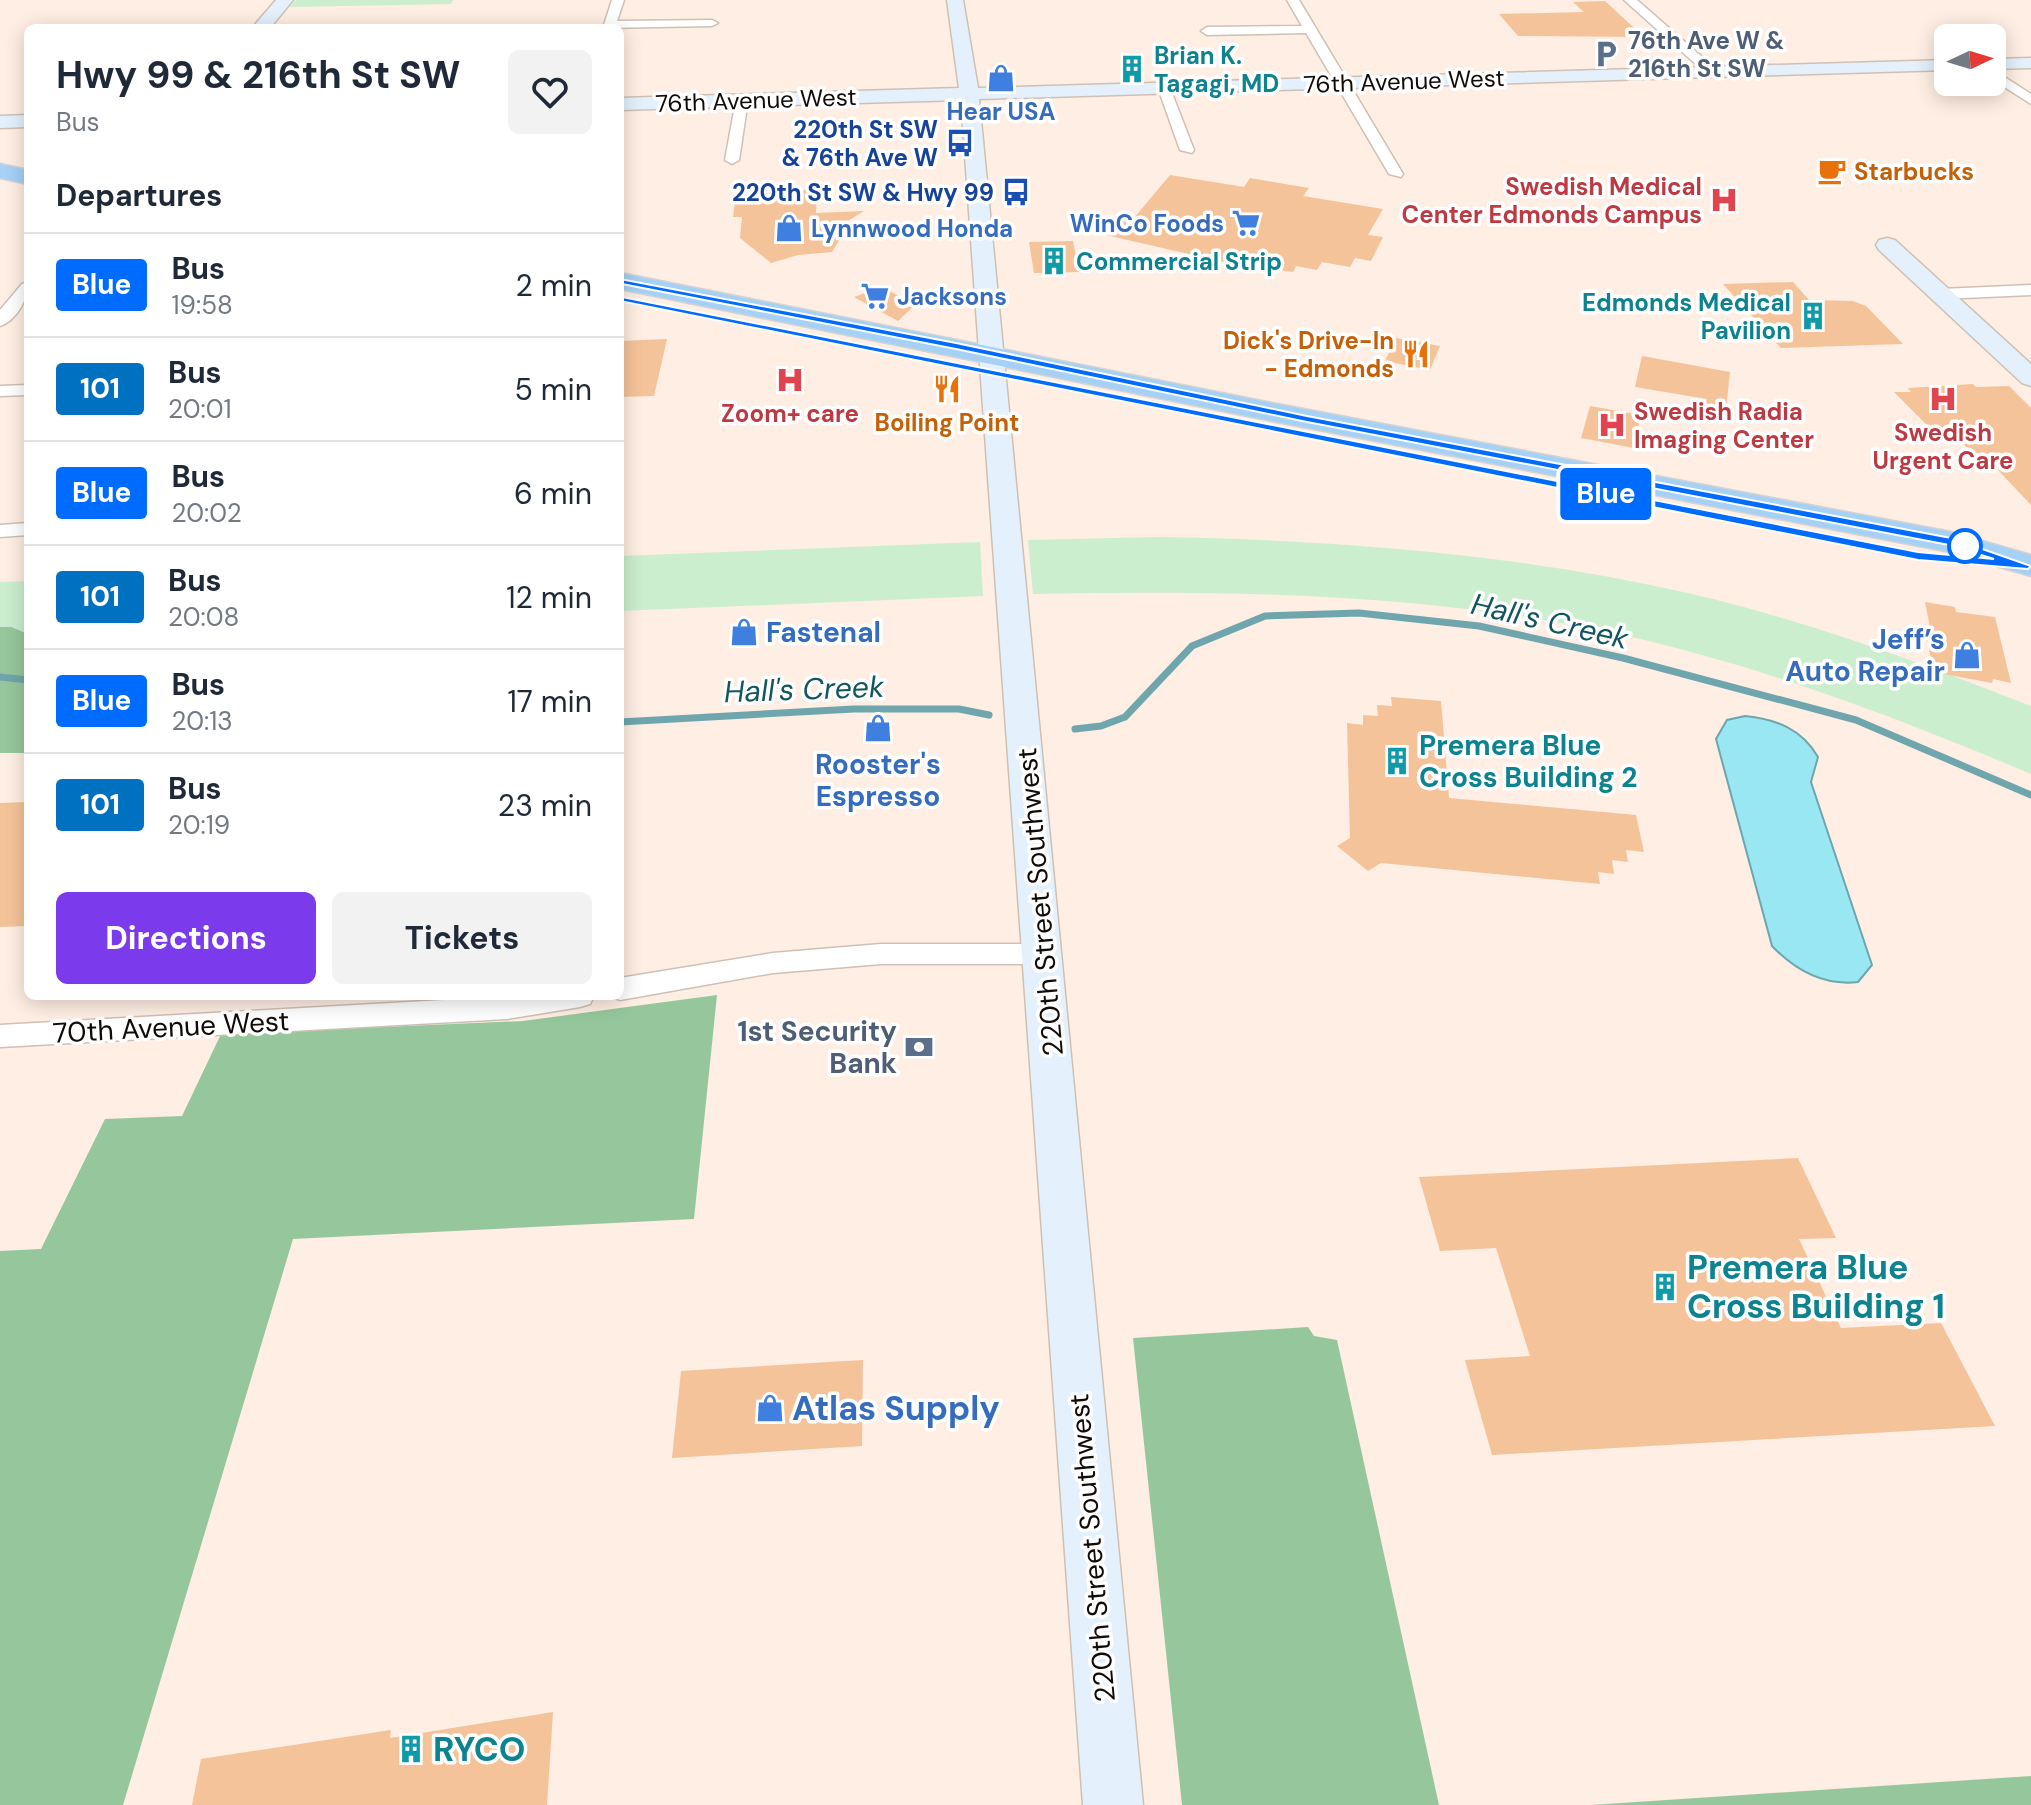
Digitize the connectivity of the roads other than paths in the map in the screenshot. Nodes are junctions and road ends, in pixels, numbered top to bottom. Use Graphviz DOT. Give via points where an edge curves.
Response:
graph roads {
  1 [pos="285,0"];
  2 [pos="618,0"];
  3 [pos="955,0"];
  4 [pos="1293,0"];
  5 [pos="1630,0"];
  6 [pos="712,23"];
  7 [pos="264,24"];
  8 [pos="610,24"];
  9 [pos="624,26"];
  10 [pos="1310,29"];
  11 [pos="1207,31"];
  12 [pos="2031,63"];
  13 [pos="2006,64"];
  14 [pos="1934,65"];
  15 [pos="1712,72"];
  16 [pos="1342,83"];
  17 [pos="2006,83"];
  18 [pos="1164,88"];
  19 [pos="970,93"];
  20 [pos="742,100"];
  21 [pos="2031,100"];
  22 [pos="624,104"];
  23 [pos="24,121"];
  24 [pos="0,122"];
  25 [pos="1187,150"];
  26 [pos="0,159"];
  27 [pos="732,160"];
  28 [pos="24,164"];
  29 [pos="0,171"];
  30 [pos="1396,174"];
  31 [pos="24,176"];
  32 [pos="1887,245"];
  33 [pos="624,282"];
  34 [pos="2031,290"];
  35 [pos="24,292"];
  36 [pos="1941,294"];
  37 [pos="624,299"];
  38 [pos="0,321"];
  39 [pos="994,363"];
  40 [pos="2031,378"];
  41 [pos="24,390"];
  42 [pos="0,391"];
  43 [pos="24,529"];
  44 [pos="0,531"];
  45 [pos="2030,566"];
  46 [pos="1045,954"];
  47 [pos="624,988"];
  48 [pos="551,1000"];
  49 [pos="0,1036"];
  50 [pos="1113,1805"];
  1 -- 7 [label="street"];
  2 -- 8 [label="street"];
  3 -- 19 [label="street, 220th Street Southwest"];
  4 -- 10 [label="street"];
  5 -- 15 [label="street"];
  6 -- 9 [label="street"];
  10 -- 11 [label="street"];
  10 -- 16 [label="street"];
  12 -- 13 [label="street"];
  14 -- 15 [label="street, 76th Avenue West"];
  15 -- 16 [label="street, 76th Avenue West"];
  16 -- 18 [label="street, 76th Avenue West"];
  16 -- 30 [label="street"];
  17 -- 21 [label="street"];
  18 -- 19 [label="street, 76th Avenue West"];
  18 -- 25 [label="street"];
  19 -- 20 [label="street, 76th Avenue West"];
  19 -- 39 [label="street, 220th Street Southwest"];
  20 -- 22 [label="street, 76th Avenue West"];
  20 -- 27 [label="street"];
  23 -- 24 [label="street"];
  26 -- 28 [label="highway"];
  29 -- 31 [label="highway"];
  32 -- 36 [label="street"];
  33 -- 39 [label="highway"];
  34 -- 36 [label="street"];
  35 -- 38 [label="street"];
  36 -- 40 [label="street"];
  37 -- 39 [label="highway"];
  39 -- 45 [label="highway" via="1927,558"];
  39 -- 46 [label="street, 220th Street Southwest"];
  41 -- 42 [label="street"];
  43 -- 44 [label="street"];
  46 -- 47 [label="street" via="881,954 788,962"];
  46 -- 50 [label="street, 220th Street Southwest"];
  48 -- 49 [label="street, 70th Avenue West" via="480,1010"];
}
